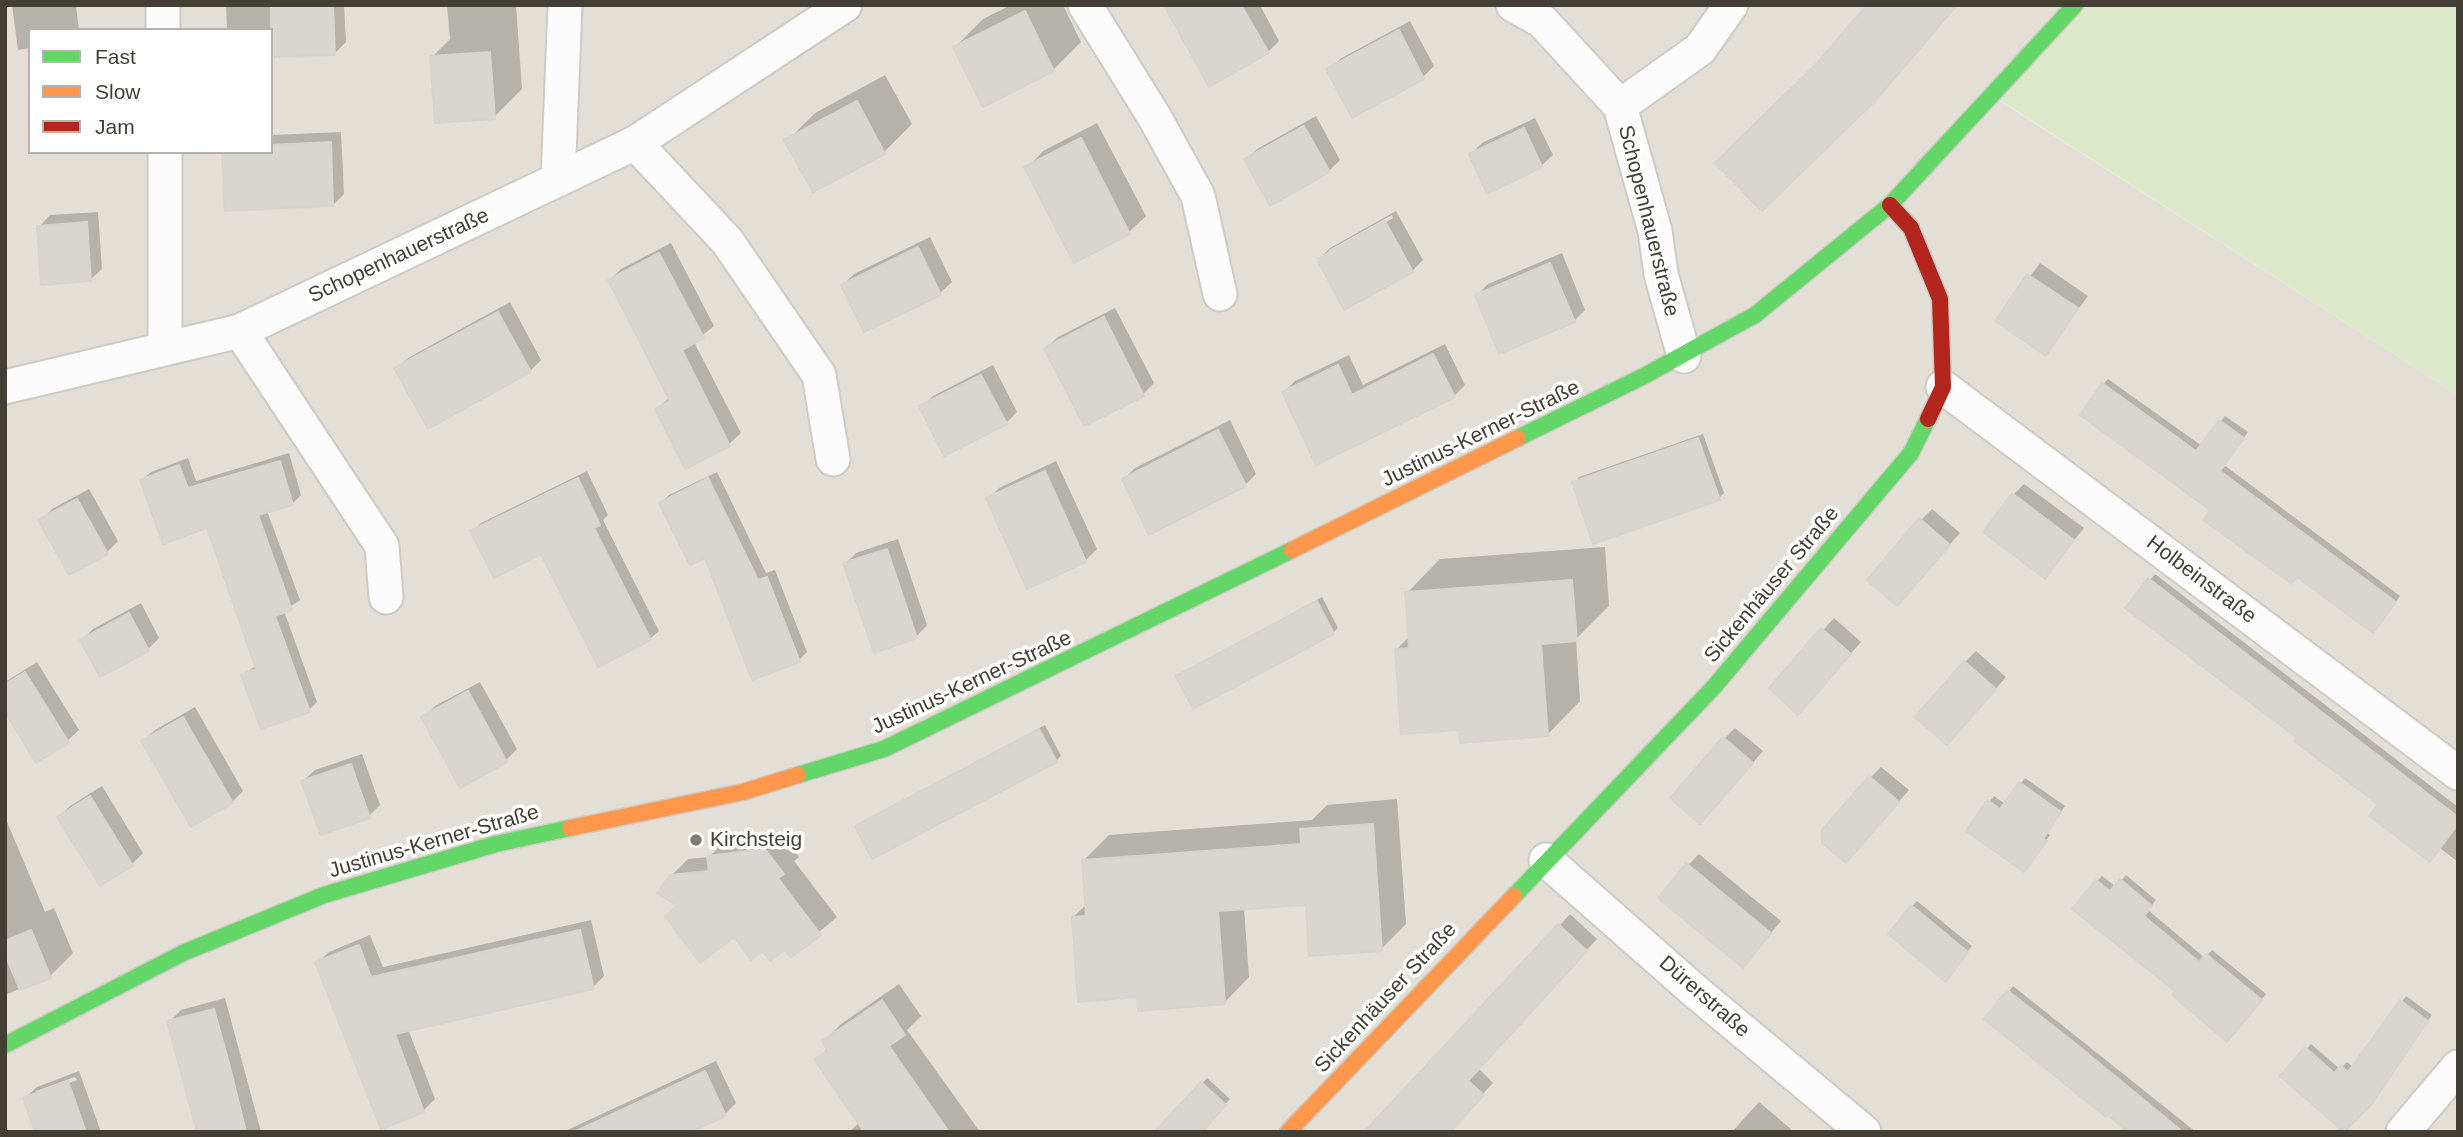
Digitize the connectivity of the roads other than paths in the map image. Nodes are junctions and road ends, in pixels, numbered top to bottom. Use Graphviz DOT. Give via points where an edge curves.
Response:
graph roads {
  1 [pos="163,5"];
  2 [pos="565,5"];
  3 [pos="845,5"];
  4 [pos="1085,5"];
  5 [pos="1513,5"];
  6 [pos="1731,5"];
  7 [pos="2075,5"];
  8 [pos="163,28"];
  9 [pos="1620,106"];
  10 [pos="635,143"];
  11 [pos="165,154"];
  12 [pos="558,180"];
  13 [pos="1890,205"];
  14 [pos="1220,294"];
  15 [pos="240,331"];
  16 [pos="165,349"];
  17 [pos="1684,356"];
  18 [pos="5,387"];
  19 [pos="1943,387"];
  20 [pos="833,459"];
  21 [pos="386,597"];
  22 [pos="2458,773"];
  23 [pos="1546,860"];
  24 [pos="5,1045"];
  25 [pos="2458,1067"];
  26 [pos="1288,1132"];
  27 [pos="1864,1132"];
  28 [pos="2403,1132"];
  1 -- 8 [label="street"];
  2 -- 12 [label="street"];
  3 -- 10 [label="street, Schopenhauerstraße"];
  4 -- 14 [label="street" via="1198,196"];
  5 -- 9 [label="street, Schopenhauerstraße" via="1542,21"];
  6 -- 9 [label="street" via="1700,49"];
  7 -- 13 [label="street"];
  9 -- 17 [label="street, Schopenhauerstraße"];
  10 -- 12 [label="street, Schopenhauerstraße"];
  10 -- 20 [label="street" via="727,241 819,375"];
  11 -- 16 [label="street"];
  12 -- 15 [label="street, Schopenhauerstraße"];
  13 -- 17 [label="street, Justinus-Kerner-Straße" via="1781,297"];
  13 -- 19 [label="street, Sickenhäuser Straße" via="1911,228 1940,299"];
  15 -- 16 [label="street, Schopenhauerstraße"];
  15 -- 21 [label="street" via="382,546"];
  16 -- 18 [label="street, Schopenhauerstraße"];
  17 -- 24 [label="street, Justinus-Kerner-Straße" via="884,749 743,792 536,834 324,895 183,953"];
  19 -- 22 [label="street, Holbeinstraße"];
  19 -- 23 [label="street, Sickenhäuser Straße" via="1911,453 1885,484 1713,688"];
  23 -- 26 [label="street, Sickenhäuser Straße"];
  23 -- 27 [label="street, Dürerstraße"];
  25 -- 28 [label="street"];
}
